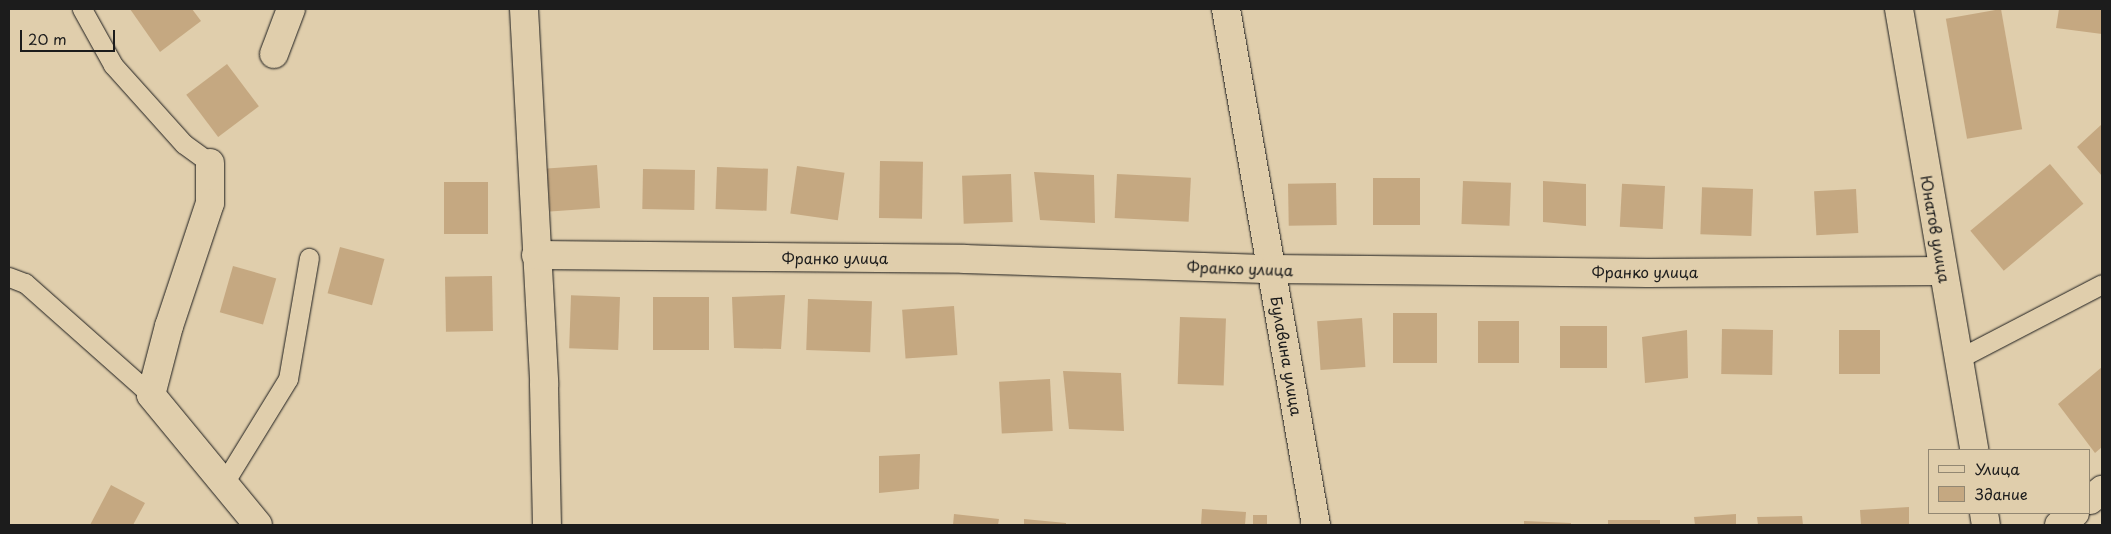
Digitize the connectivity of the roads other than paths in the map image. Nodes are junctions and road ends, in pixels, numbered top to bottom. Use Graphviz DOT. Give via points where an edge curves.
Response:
graph roads {
  1 [pos="82,9"];
  2 [pos="292,9"];
  3 [pos="524,9"];
  4 [pos="1226,9"];
  5 [pos="1899,9"];
  6 [pos="274,54"];
  7 [pos="210,163"];
  8 [pos="536,256"];
  9 [pos="309,258"];
  10 [pos="1272,269"];
  11 [pos="1943,271"];
  12 [pos="9,277"];
  13 [pos="2102,284"];
  14 [pos="1958,359"];
  15 [pos="151,395"];
  16 [pos="1974,449"];
  17 [pos="224,483"];
  18 [pos="2102,490"];
  19 [pos="2091,499"];
  20 [pos="2074,514"];
  21 [pos="258,525"];
  22 [pos="547,525"];
  23 [pos="1316,525"];
  24 [pos="2060,525"];
  1 -- 7 [label="lane" via="112,64 184,144"];
  2 -- 6 [label="street"];
  3 -- 8 [label="street"];
  4 -- 10 [label="street, Булавина улица"];
  5 -- 11 [label="street, Юнатов улица"];
  7 -- 15 [label="street" via="210,203 169,326"];
  8 -- 10 [label="street, Франко улица" via="964,259"];
  8 -- 22 [label="street" via="544,384"];
  9 -- 17 [label="lane" via="288,379"];
  10 -- 11 [label="street, Франко улица" via="1638,273"];
  10 -- 23 [label="street, Булавина улица"];
  11 -- 14 [label="street, Юнатов улица"];
  12 -- 15 [label="lane" via="24,283"];
  13 -- 14 [label="lane"];
  14 -- 16 [label="street, Юнатов улица"];
  15 -- 17 [label="street"];
  17 -- 21 [label="street"];
  18 -- 19 [label="street"];
  20 -- 24 [label="street"];
}
